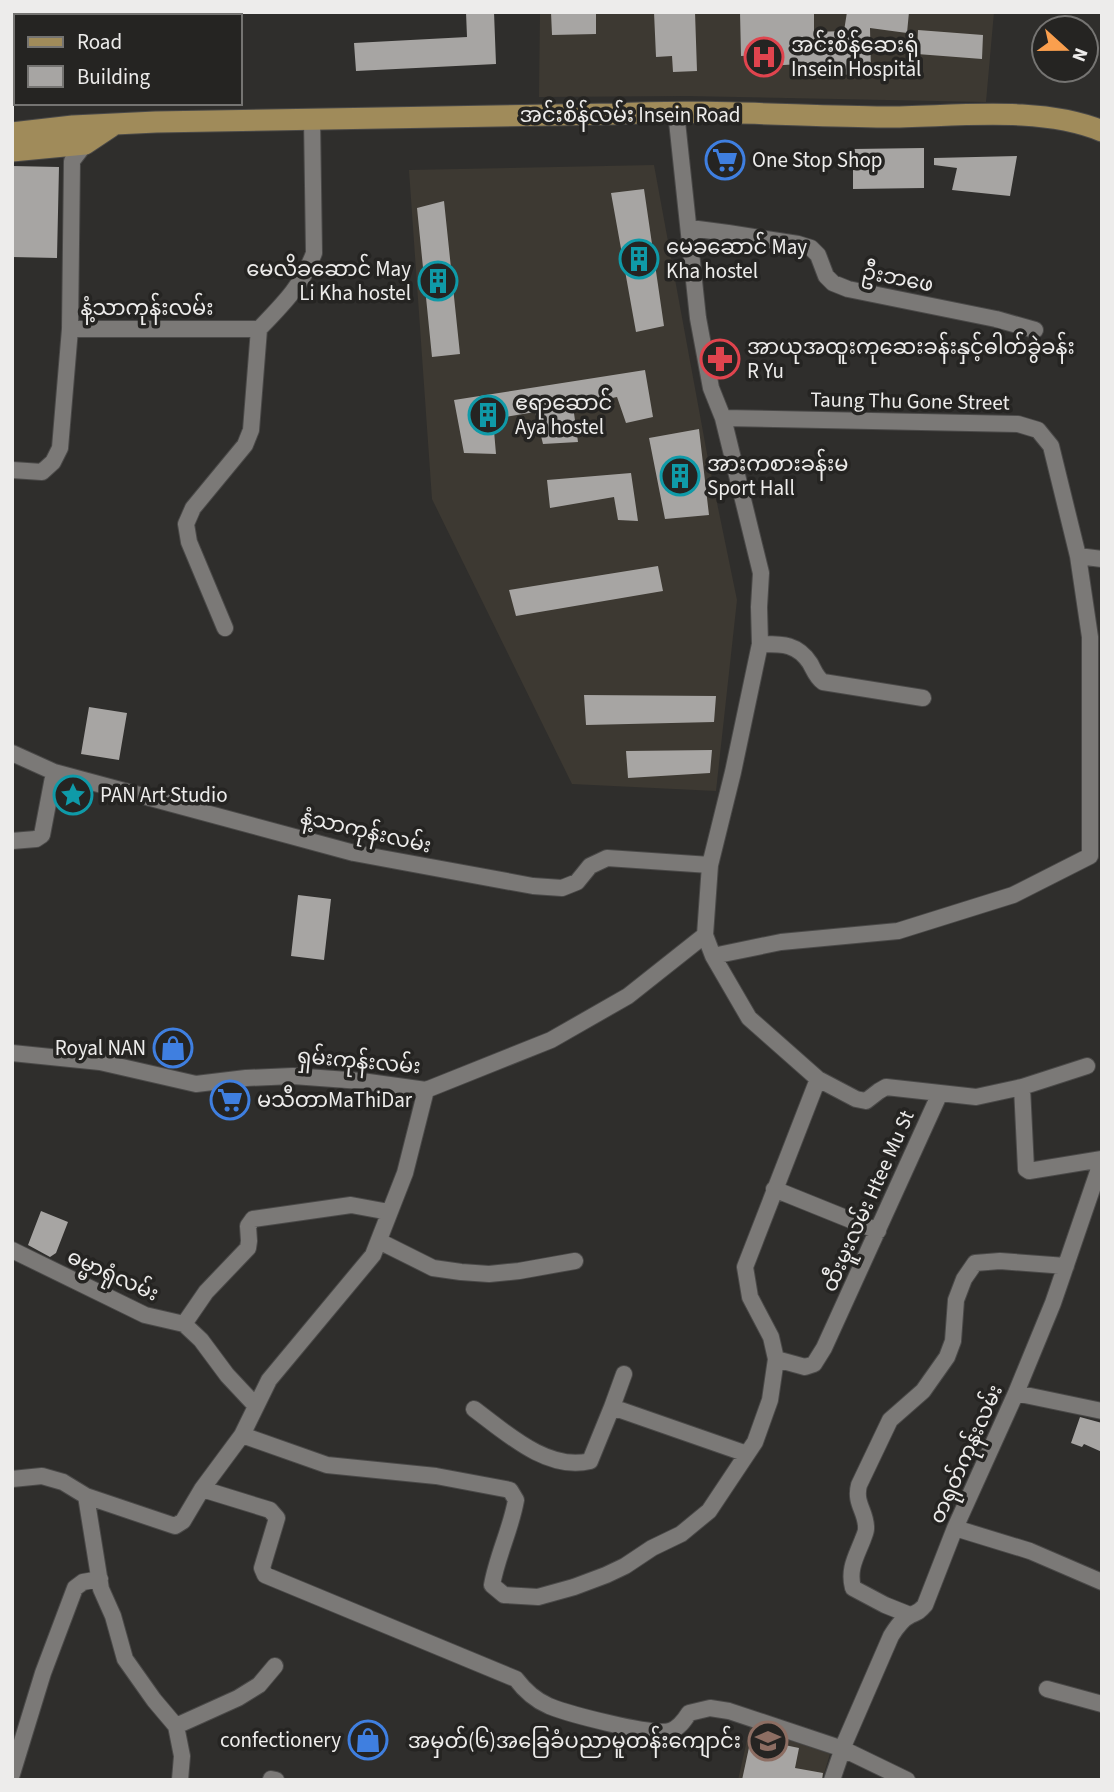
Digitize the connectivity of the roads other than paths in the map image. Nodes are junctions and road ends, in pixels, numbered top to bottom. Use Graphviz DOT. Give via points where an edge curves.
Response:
graph roads {
  1 [pos="676,112"];
  2 [pos="313,119"];
  3 [pos="115,124"];
  4 [pos="1102,131"];
  5 [pos="12,133"];
  6 [pos="80,145"];
  7 [pos="12,151"];
  8 [pos="690,228"];
  9 [pos="70,329"];
  10 [pos="259,329"];
  11 [pos="1034,330"];
  12 [pos="723,418"];
  13 [pos="12,470"];
  14 [pos="1078,556"];
  15 [pos="1102,559"];
  16 [pos="225,628"];
  17 [pos="1096,637"];
  18 [pos="760,644"];
  19 [pos="923,698"];
  20 [pos="1096,701"];
  21 [pos="12,753"];
  22 [pos="54,772"];
  23 [pos="12,841"];
  24 [pos="1090,856"];
  25 [pos="710,865"];
  26 [pos="1102,869"];
  27 [pos="705,935"];
  28 [pos="713,956"];
  29 [pos="12,1053"];
  30 [pos="1087,1066"];
  31 [pos="818,1079"];
  32 [pos="1022,1087"];
  33 [pos="426,1090"];
  34 [pos="940,1093"];
  35 [pos="1102,1159"];
  36 [pos="774,1189"];
  37 [pos="389,1212"];
  38 [pos="878,1231"];
  39 [pos="379,1241"];
  40 [pos="12,1250"];
  41 [pos="575,1261"];
  42 [pos="1066,1266"];
  43 [pos="184,1324"];
  44 [pos="776,1359"];
  45 [pos="624,1374"];
  46 [pos="1016,1393"];
  47 [pos="256,1406"];
  48 [pos="612,1407"];
  49 [pos="474,1409"];
  50 [pos="1102,1411"];
  51 [pos="242,1435"];
  52 [pos="747,1454"];
  53 [pos="12,1479"];
  54 [pos="202,1489"];
  55 [pos="86,1496"];
  56 [pos="955,1528"];
  57 [pos="100,1579"];
  58 [pos="1102,1582"];
  59 [pos="910,1615"];
  60 [pos="275,1666"];
  61 [pos="1047,1689"];
  62 [pos="1102,1704"];
  63 [pos="176,1726"];
  64 [pos="843,1749"];
  65 [pos="12,1774"];
  66 [pos="180,1780"];
  67 [pos="832,1780"];
  68 [pos="907,1780"];
  1 -- 2 [label="main road, အင်းစိန်လမ်း Insein Road"];
  1 -- 4 [label="main road, အင်းစိန်လမ်း Insein Road" via="1007,115 1052,118"];
  1 -- 8 [label="street"];
  2 -- 3 [label="main road, အင်းစိန်လမ်း Insein Road"];
  2 -- 10 [label="street" via="314,253 289,298"];
  3 -- 5 [label="main road, အင်းစိန်လမ်း Insein Road"];
  3 -- 6 [label="main road"];
  6 -- 7 [label="main road"];
  6 -- 9 [label="street" via="72,161"];
  8 -- 11 [label="street, ဦးဘဖေ" via="798,244 811,248 826,276 848,289"];
  8 -- 12 [label="street" via="698,318 711,388"];
  9 -- 10 [label="street, နံ့သာကုန်းလမ်း"];
  9 -- 13 [label="street, နံ့သာကုန်းလမ်း" via="60,448 43,471"];
  10 -- 16 [label="street" via="246,445 193,508 186,524 189,542"];
  12 -- 14 [label="street, Taung Thu Gone Street" via="1018,424 1038,430 1051,446"];
  12 -- 18 [label="street" via="761,573"];
  14 -- 15 [label="street"];
  14 -- 17 [label="street, Taung Thu Gone Street"];
  17 -- 20 [label="street, Taung Thu Gone Street"];
  18 -- 19 [label="street" via="787,645 804,655 822,682"];
  18 -- 25 [label="street"];
  20 -- 24 [label="street, Taung Thu Gone Street"];
  21 -- 22 [label="street, နံ့သာကုန်းလမ်း"];
  22 -- 23 [label="street" via="42,835"];
  22 -- 25 [label="street, နံ့သာကုန်းလမ်း" via="354,853 533,886 562,888 607,858"];
  24 -- 26 [label="street"];
  24 -- 28 [label="street" via="1013,895 898,931 781,942"];
  25 -- 27 [label="street"];
  27 -- 28 [label="street"];
  27 -- 33 [label="street, ရှမ်းကုန်းလမ်း" via="628,996 551,1040"];
  28 -- 31 [label="street" via="748,1018"];
  29 -- 33 [label="street, ရှမ်းကုန်းလမ်း" via="100,1062 196,1084 293,1076"];
  30 -- 32 [label="street, ထီးမူးလမ်း Htee Mu St"];
  31 -- 34 [label="street" via="866,1101 886,1087"];
  31 -- 36 [label="street"];
  32 -- 34 [label="street, ထီးမူးလမ်း Htee Mu St" via="976,1097"];
  32 -- 35 [label="street" via="1026,1169"];
  33 -- 37 [label="street" via="405,1173"];
  34 -- 38 [label="street, ထီးမူးလမ်း Htee Mu St"];
  35 -- 42 [label="street, တရုတ်ကုန်းလမ်း"];
  36 -- 38 [label="street"];
  36 -- 44 [label="street" via="745,1267 750,1297 771,1337"];
  37 -- 39 [label="street"];
  37 -- 43 [label="street" via="351,1205 253,1219 248,1226 248,1248 206,1292"];
  38 -- 44 [label="street, ထီးမူးလမ်း Htee Mu St" via="814,1364 805,1367"];
  39 -- 41 [label="street" via="433,1268 461,1272 489,1274"];
  39 -- 47 [label="street" via="373,1255 269,1380"];
  40 -- 43 [label="street, ဓမ္မာရုံလမ်း" via="145,1315"];
  42 -- 46 [label="street, တရုတ်ကုန်းလမ်း"];
  42 -- 59 [label="street" via="975,1263 956,1300 947,1357 923,1391 890,1420 859,1485 866,1530 852,1567 853,1588"];
  43 -- 47 [label="street"];
  44 -- 52 [label="street" via="770,1400"];
  45 -- 48 [label="street"];
  46 -- 50 [label="street"];
  46 -- 56 [label="street, တရုတ်ကုန်းလမ်း"];
  47 -- 51 [label="street"];
  48 -- 49 [label="street" via="590,1461 580,1463 549,1458 528,1448"];
  48 -- 52 [label="street"];
  51 -- 52 [label="street" via="327,1465 436,1476 510,1490 516,1500 514,1513 492,1585 504,1595 538,1597 606,1575 681,1534 709,1511"];
  51 -- 54 [label="street"];
  53 -- 55 [label="street" via="42,1476"];
  54 -- 55 [label="street" via="183,1521 175,1525"];
  54 -- 64 [label="street" via="274,1513 277,1518 262,1568 265,1575 516,1679 528,1694 549,1706 643,1731 669,1731 680,1726 689,1713 710,1708"];
  55 -- 57 [label="street"];
  56 -- 58 [label="street" via="1030,1551"];
  56 -- 59 [label="street, တရုတ်ကုန်းလမ်း" via="925,1605"];
  57 -- 63 [label="street" via="125,1659"];
  57 -- 65 [label="street" via="75,1588"];
  59 -- 64 [label="street, တရုတ်ကုန်းလမ်း" via="891,1636"];
  60 -- 63 [label="street" via="259,1685 238,1698"];
  61 -- 62 [label="street"];
  63 -- 66 [label="street" via="182,1756"];
  64 -- 67 [label="street, တရုတ်ကုန်းလမ်း"];
  64 -- 68 [label="street"];
}
